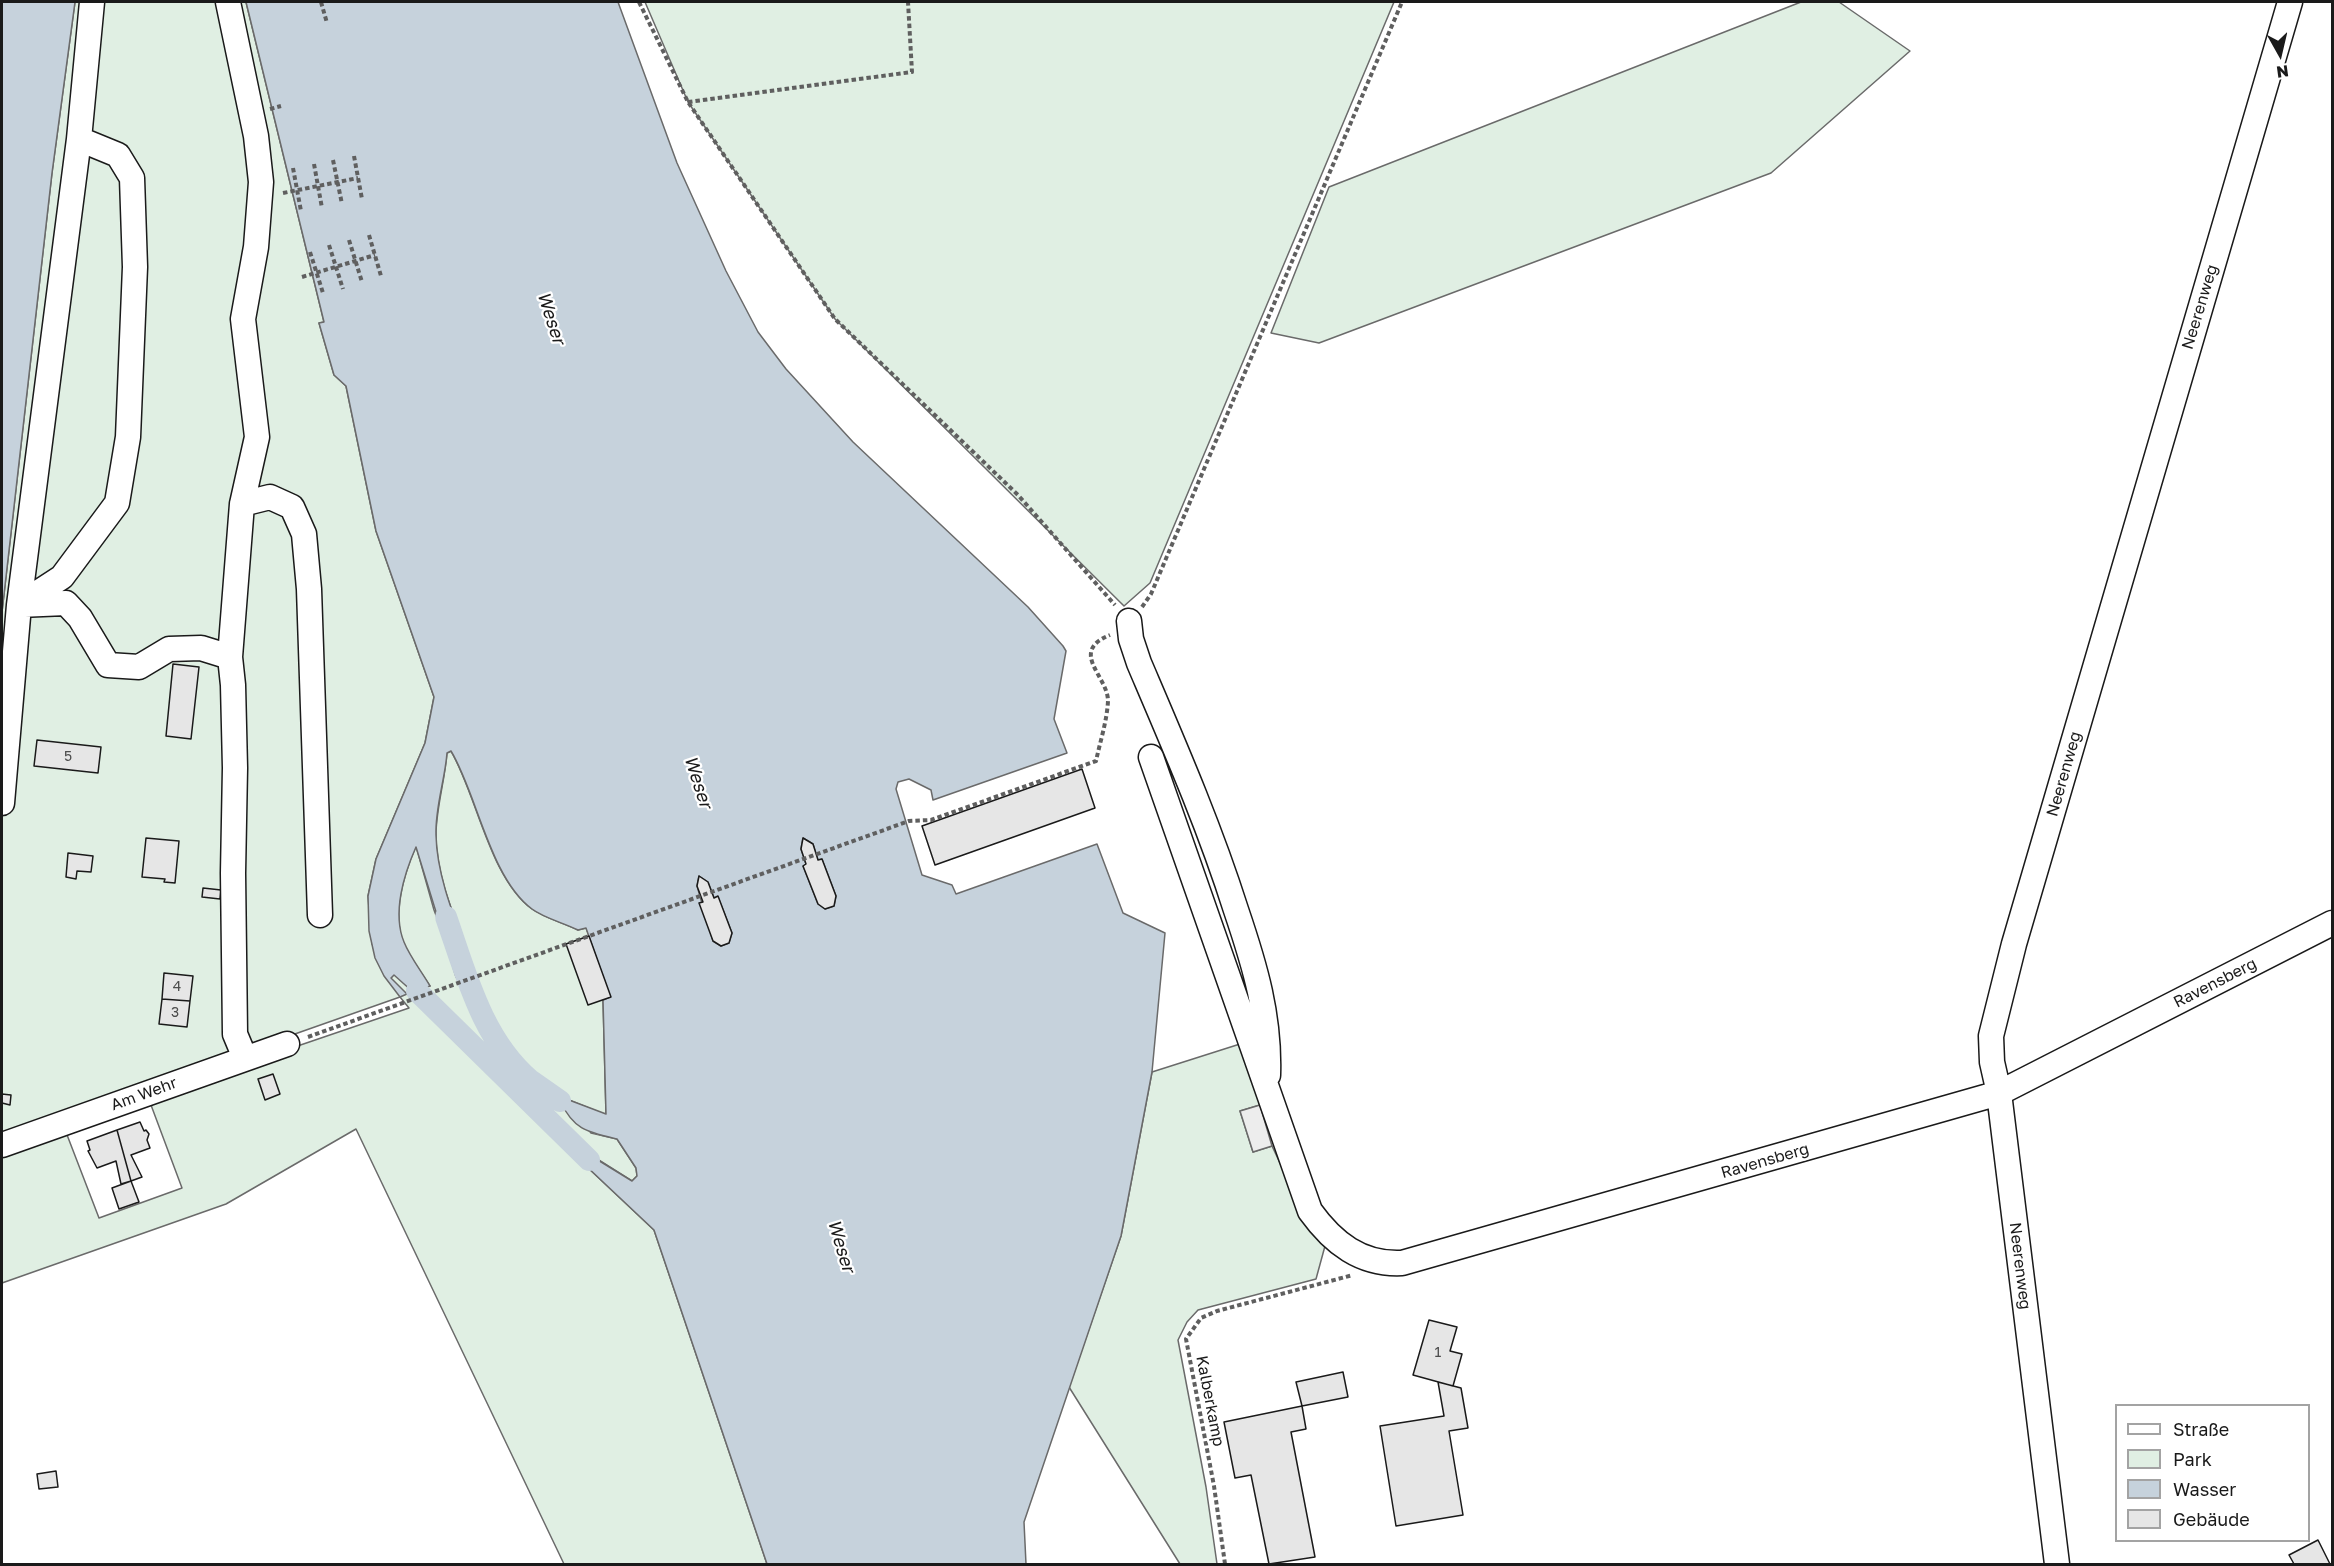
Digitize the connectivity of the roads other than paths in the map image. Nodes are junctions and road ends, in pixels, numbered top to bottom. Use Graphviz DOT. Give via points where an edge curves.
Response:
graph roads {
  1 [pos="92,2"];
  2 [pos="228,2"];
  3 [pos="2290,2"];
  4 [pos="79,139"];
  5 [pos="242,504"];
  6 [pos="20,605"];
  7 [pos="1129,621"];
  8 [pos="230,657"];
  9 [pos="1151,757"];
  10 [pos="2,803"];
  11 [pos="320,915"];
  12 [pos="2332,923"];
  13 [pos="287,1044"];
  14 [pos="245,1058"];
  15 [pos="1268,1090"];
  16 [pos="1999,1093"];
  17 [pos="2,1145"];
  18 [pos="2056,1564"];
  1 -- 4 [label="street"];
  2 -- 5 [label="street" via="256,136 261,182 256,248 243,319 257,437"];
  3 -- 16 [label="street, Neerenweg" via="2014,944 1991,1036"];
  4 -- 6 [label="street"];
  4 -- 6 [label="street" via="118,155 132,178 135,267 128,437 117,503 62,577"];
  5 -- 8 [label="street"];
  5 -- 11 [label="street" via="270,497 292,507 304,534"];
  6 -- 8 [label="street" via="66,603 80,618 108,665 139,667 169,649 201,648"];
  6 -- 10 [label="street"];
  7 -- 15 [label="street" via="1139,663 1212,835 1244,933 1267,1021"];
  8 -- 14 [label="street" via="234,685 236,1034"];
  9 -- 15 [label="street, Ravensberg"];
  12 -- 16 [label="street, Ravensberg"];
  13 -- 14 [label="street, Am Wehr"];
  14 -- 17 [label="street, Am Wehr"];
  15 -- 16 [label="street, Ravensberg" via="1310,1211 1337,1244 1385,1264 1402,1263"];
  16 -- 18 [label="street, Neerenweg"];
}
